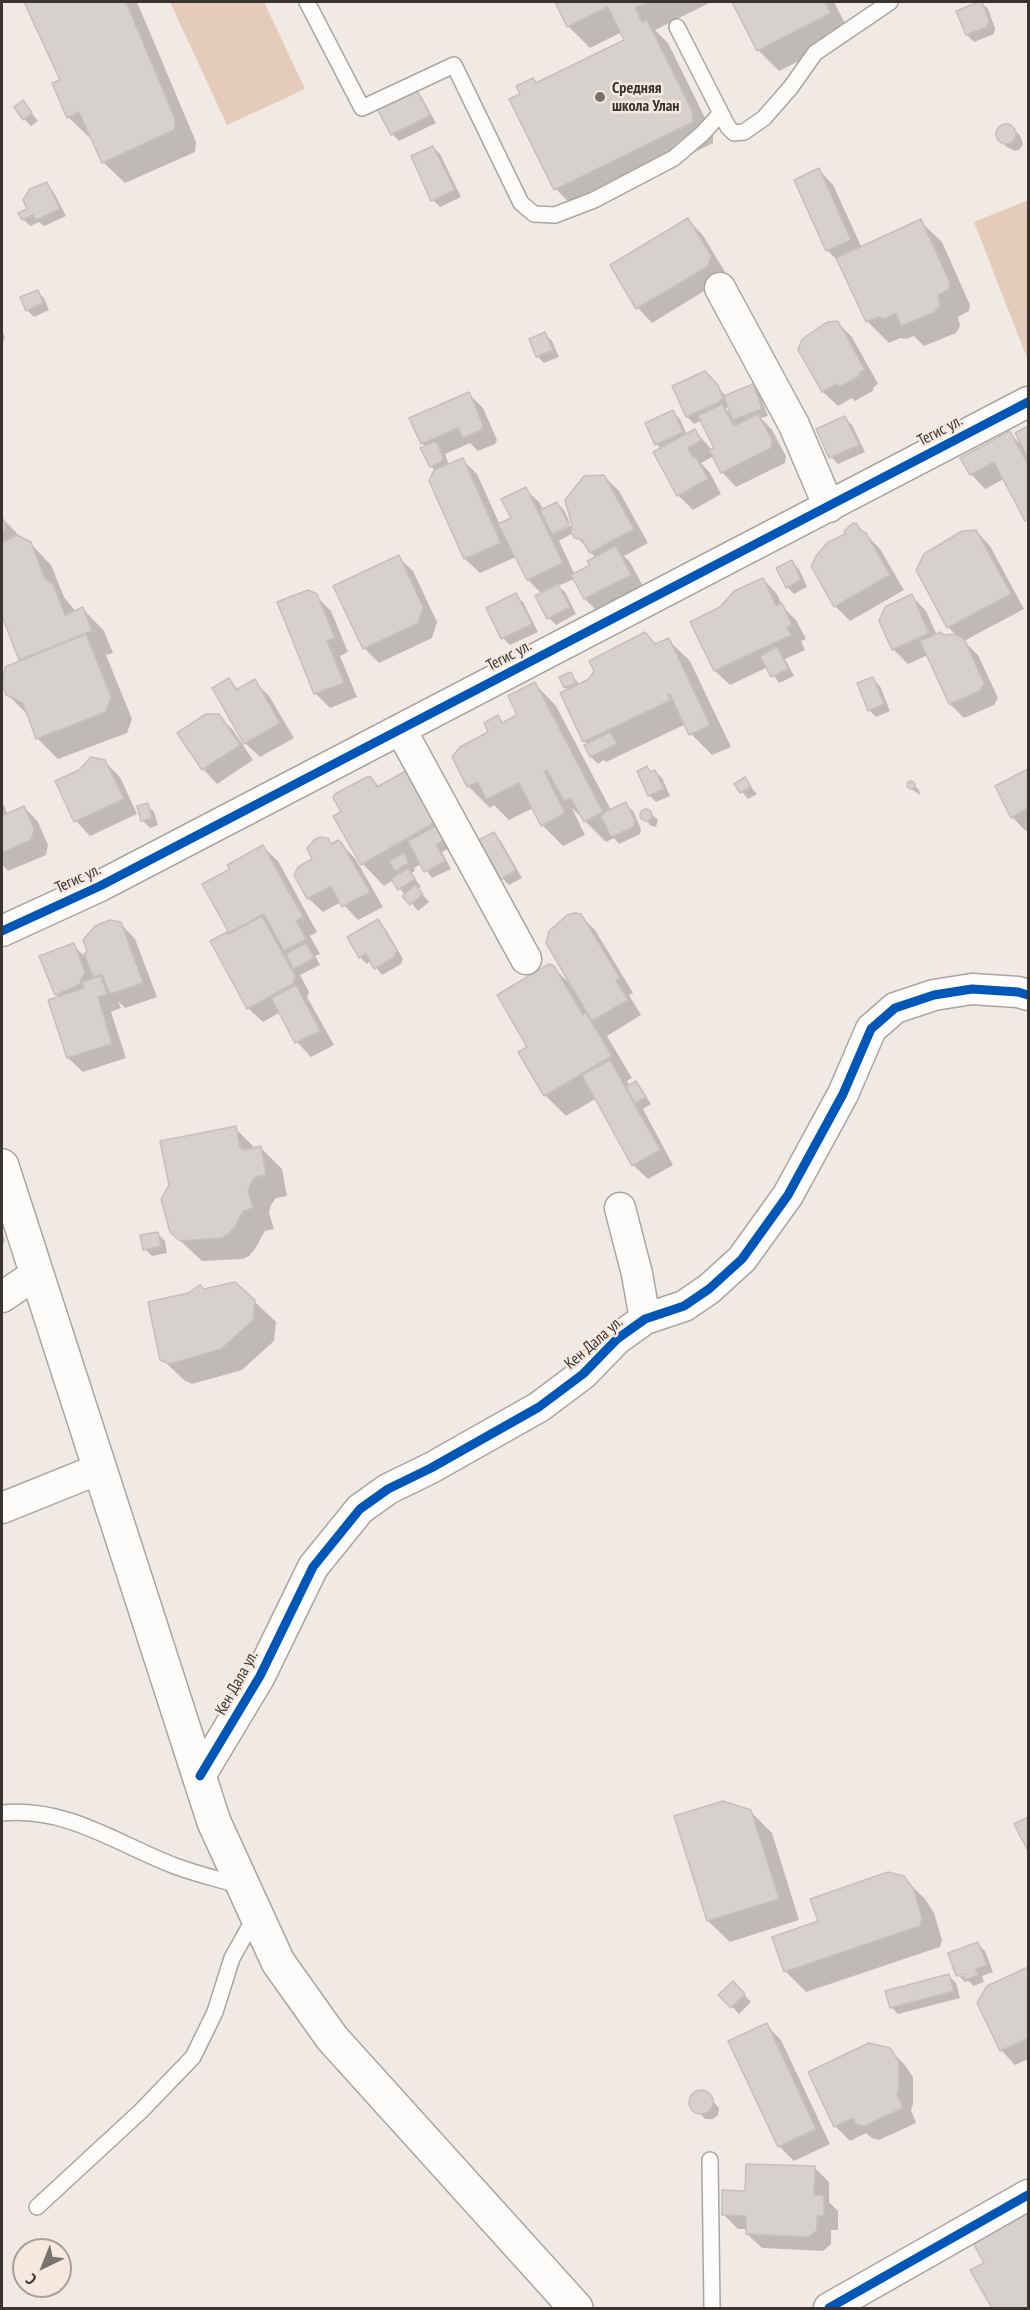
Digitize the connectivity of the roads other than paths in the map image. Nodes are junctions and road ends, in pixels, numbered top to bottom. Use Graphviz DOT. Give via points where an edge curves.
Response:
graph roads {
  1 [pos="307,2"];
  2 [pos="890,2"];
  3 [pos="871,7"];
  4 [pos="676,27"];
  5 [pos="720,114"];
  6 [pos="720,288"];
  7 [pos="1029,402"];
  8 [pos="829,507"];
  9 [pos="401,730"];
  10 [pos="2,931"];
  11 [pos="526,959"];
  12 [pos="1029,995"];
  13 [pos="2,1166"];
  14 [pos="620,1208"];
  15 [pos="36,1274"];
  16 [pos="2,1296"];
  17 [pos="645,1319"];
  18 [pos="99,1469"];
  19 [pos="2,1508"];
  20 [pos="200,1776"];
  21 [pos="2,1813"];
  22 [pos="250,1900"];
  23 [pos="710,2160"];
  24 [pos="1029,2195"];
  25 [pos="37,2207"];
  26 [pos="576,2308"];
  27 [pos="712,2308"];
  28 [pos="830,2308"];
  1 -- 5 [label="lane" via="362,108 454,64 521,203 534,214 555,215 594,200 674,158"];
  2 -- 3 [label="lane"];
  3 -- 5 [label="lane" via="815,53 764,117 744,132 734,133"];
  4 -- 5 [label="lane"];
  6 -- 8 [label="street" via="794,425"];
  7 -- 8 [label="street, Тегис ул."];
  8 -- 9 [label="street, Тегис ул."];
  9 -- 10 [label="street, Тегис ул." via="110,881"];
  9 -- 11 [label="street"];
  12 -- 17 [label="street, Кен Дала ул." via="972,988 895,1008 871,1029 843,1095 788,1195 742,1259 710,1289 684,1306"];
  13 -- 15 [label="main road"];
  14 -- 17 [label="street"];
  15 -- 16 [label="street"];
  15 -- 18 [label="main road"];
  17 -- 20 [label="street, Кен Дала ул." via="539,1407 388,1489 360,1509 313,1568 260,1676"];
  18 -- 19 [label="street"];
  18 -- 20 [label="main road"];
  20 -- 22 [label="main road" via="214,1822"];
  21 -- 22 [label="lane" via="55,1815 91,1827"];
  22 -- 25 [label="lane" via="215,2012 193,2057"];
  22 -- 26 [label="main road" via="278,1962 332,2038"];
  23 -- 27 [label="lane"];
  24 -- 28 [label="street"];
}
